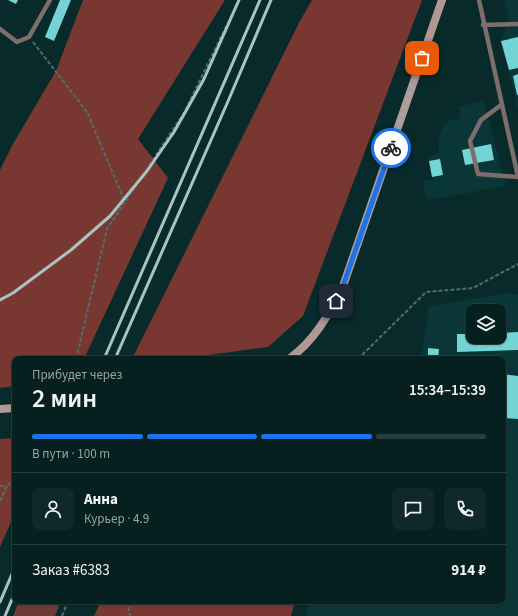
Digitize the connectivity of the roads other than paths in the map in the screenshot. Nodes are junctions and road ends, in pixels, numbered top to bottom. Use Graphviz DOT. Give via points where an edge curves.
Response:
graph roads {
  1 [pos="50,0"];
  2 [pos="442,0"];
  3 [pos="479,0"];
  4 [pos="518,24"];
  5 [pos="483,25"];
  6 [pos="0,29"];
  7 [pos="501,105"];
  8 [pos="518,177"];
  9 [pos="293,356"];
  10 [pos="12,408"];
  11 [pos="0,409"];
  1 -- 6 [label="lane" via="29,37 17,42"];
  2 -- 9 [label="main road" via="342,289 323,325"];
  3 -- 5 [label="lane"];
  4 -- 5 [label="lane"];
  5 -- 7 [label="lane"];
  7 -- 8 [label="lane"];
  7 -- 8 [label="lane" via="480,120 470,141 478,174"];
  10 -- 11 [label="main road"];
}
